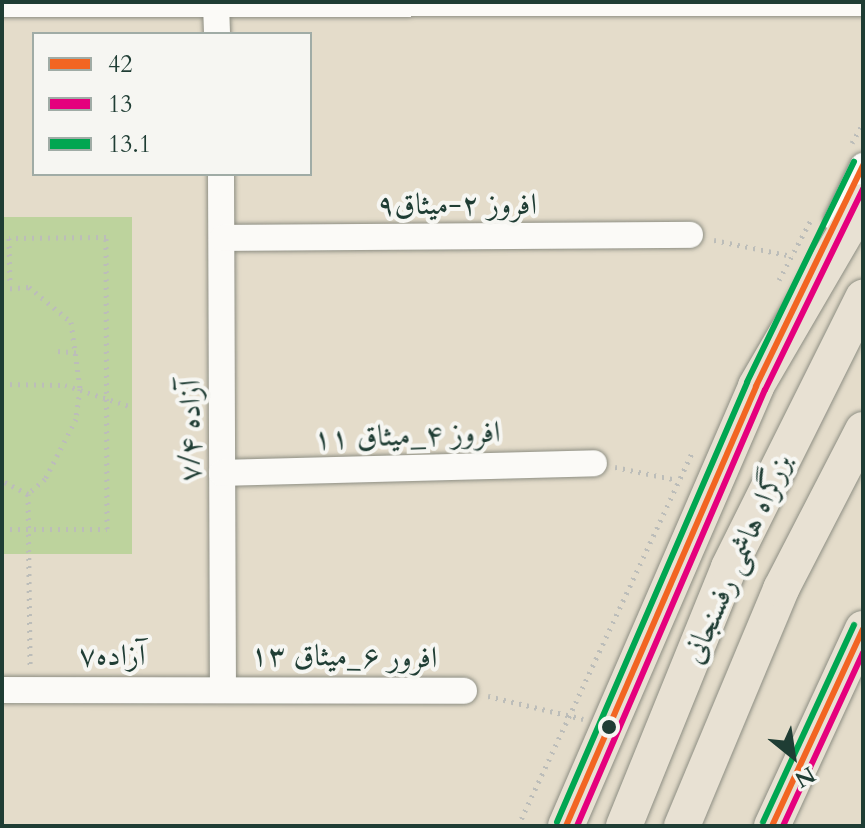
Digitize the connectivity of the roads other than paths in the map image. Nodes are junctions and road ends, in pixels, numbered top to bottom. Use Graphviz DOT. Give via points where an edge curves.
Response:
graph roads {
  1 [pos="863,3"];
  2 [pos="2,4"];
  3 [pos="216,4"];
  4 [pos="217,32"];
  5 [pos="863,166"];
  6 [pos="221,176"];
  7 [pos="863,202"];
  8 [pos="690,235"];
  9 [pos="223,238"];
  10 [pos="863,298"];
  11 [pos="756,386"];
  12 [pos="863,430"];
  13 [pos="594,463"];
  14 [pos="222,473"];
  15 [pos="863,629"];
  16 [pos="223,688"];
  17 [pos="2,690"];
  18 [pos="464,691"];
  19 [pos="566,826"];
  20 [pos="624,826"];
  21 [pos="682,826"];
  22 [pos="772,826"];
  1 -- 3 [label="street"];
  2 -- 3 [label="street"];
  3 -- 4 [label="street"];
  5 -- 11 [label="street"];
  6 -- 9 [label="street, آزاده ۷/۴"];
  7 -- 11 [label="highway, بزرگراه هاشمی رفسنجانی"];
  8 -- 9 [label="street, افروز ۲-میثاق۹"];
  9 -- 14 [label="street, آزاده ۷/۴"];
  10 -- 20 [label="highway, بزرگراه هاشمی رفسنجانی" via="729,567"];
  11 -- 19 [label="highway, بزرگراه هاشمی رفسنجانی"];
  12 -- 21 [label="highway, بزرگراه هاشمی رفسنجانی" via="781,589"];
  13 -- 14 [label="street, افروز ۴_میثاق ۱۱"];
  14 -- 16 [label="street, آزاده ۷/۴"];
  15 -- 22 [label="highway"];
  16 -- 17 [label="street, آزاده۷"];
  16 -- 18 [label="street, افرور ۶_میثاق ۱۳"];
}
